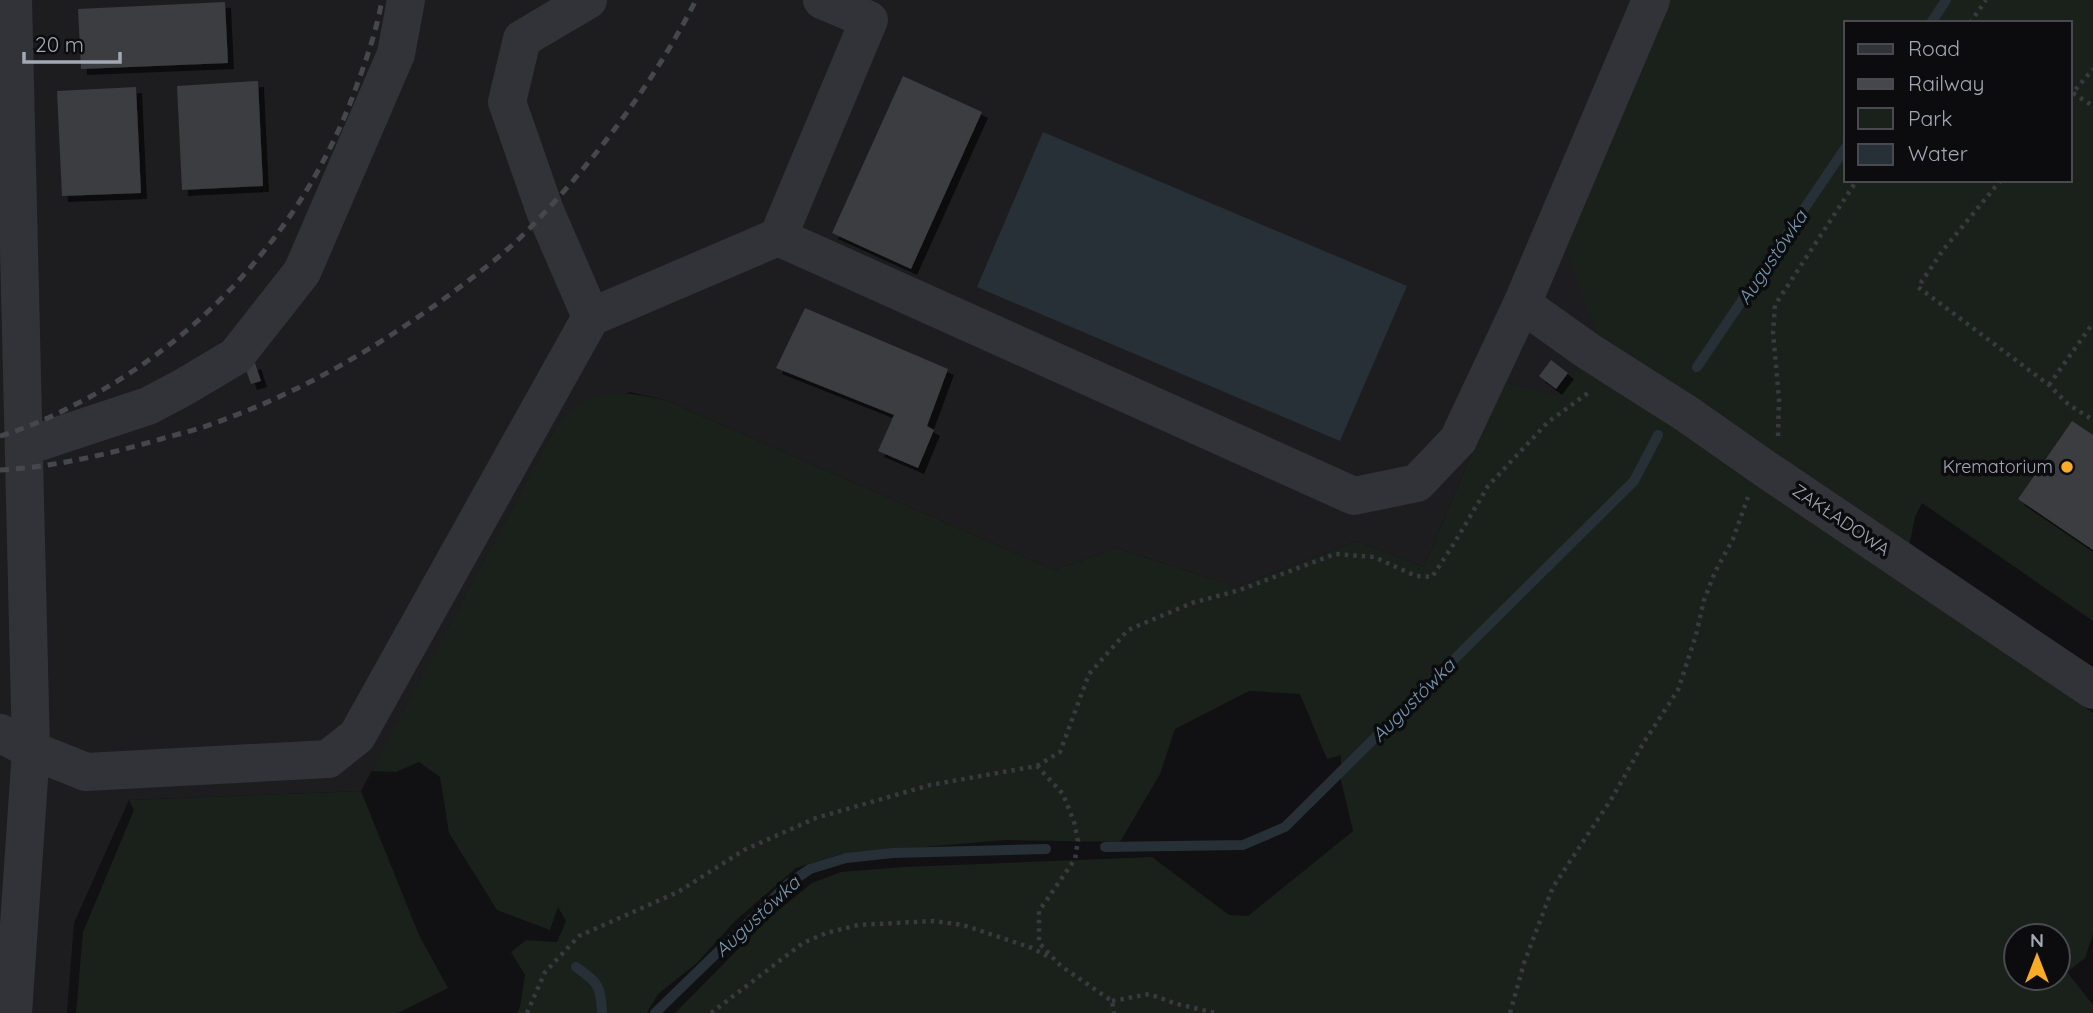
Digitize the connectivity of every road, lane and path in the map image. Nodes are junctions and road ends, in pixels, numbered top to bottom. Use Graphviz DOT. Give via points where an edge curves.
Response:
graph roads {
  1 [pos="13,0"];
  2 [pos="406,0"];
  3 [pos="588,0"];
  4 [pos="822,0"];
  5 [pos="1651,0"];
  6 [pos="1986,0"];
  7 [pos="1971,21"];
  8 [pos="2093,69"];
  9 [pos="8,93"];
  10 [pos="2072,94"];
  11 [pos="2093,106"];
  12 [pos="1856,182"];
  13 [pos="1999,182"];
  14 [pos="778,237"];
  15 [pos="1522,304"];
  16 [pos="591,317"];
  17 [pos="2093,323"];
  18 [pos="1623,374"];
  19 [pos="2049,385"];
  20 [pos="2093,420"];
  21 [pos="24,447"];
  22 [pos="1764,468"];
  23 [pos="2093,690"];
  24 [pos="16,742"];
  25 [pos="1037,766"];
  26 [pos="1055,960"];
  27 [pos="1112,1001"];
  28 [pos="13,1013"];
  29 [pos="527,1013"];
  30 [pos="711,1013"];
  31 [pos="1114,1013"];
  32 [pos="1216,1013"];
  33 [pos="1510,1013"];
  1 -- 9 [label="street"];
  2 -- 21 [label="street" via="396,54 302,272 236,356 148,406"];
  3 -- 16 [label="street" via="522,39 507,102 545,211"];
  4 -- 14 [label="street" via="870,20"];
  5 -- 15 [label="street"];
  6 -- 7 [label="path"];
  8 -- 10 [label="path"];
  9 -- 21 [label="street"];
  10 -- 11 [label="path"];
  12 -- 22 [label="path" via="1775,305 1778,443"];
  13 -- 19 [label="path" via="1942,250 1918,287"];
  14 -- 15 [label="street" via="1354,496 1417,483 1458,440"];
  14 -- 16 [label="street"];
  15 -- 18 [label="street, ZAKŁADOWA"];
  16 -- 24 [label="street" via="357,736 328,759 86,772"];
  17 -- 19 [label="path"];
  18 -- 22 [label="street, ZAKŁADOWA"];
  18 -- 25 [label="path" via="1579,398 1548,422 1489,486 1432,576 1416,576 1374,557 1335,554 1128,630 1089,674 1060,752"];
  19 -- 20 [label="path"];
  21 -- 24 [label="street"];
  22 -- 23 [label="street, ZAKŁADOWA"];
  22 -- 33 [label="path" via="1714,572 1678,690 1553,887"];
  24 -- 28 [label="street"];
  25 -- 26 [label="path" via="1063,794 1078,841 1075,859 1039,911 1039,943"];
  25 -- 29 [label="path" via="930,785 816,818 744,850 678,892 579,936 545,972"];
  26 -- 27 [label="path"];
  26 -- 30 [label="path" via="963,925 934,921 858,925 803,943"];
  27 -- 31 [label="path"];
  27 -- 32 [label="path" via="1149,994"];
}
